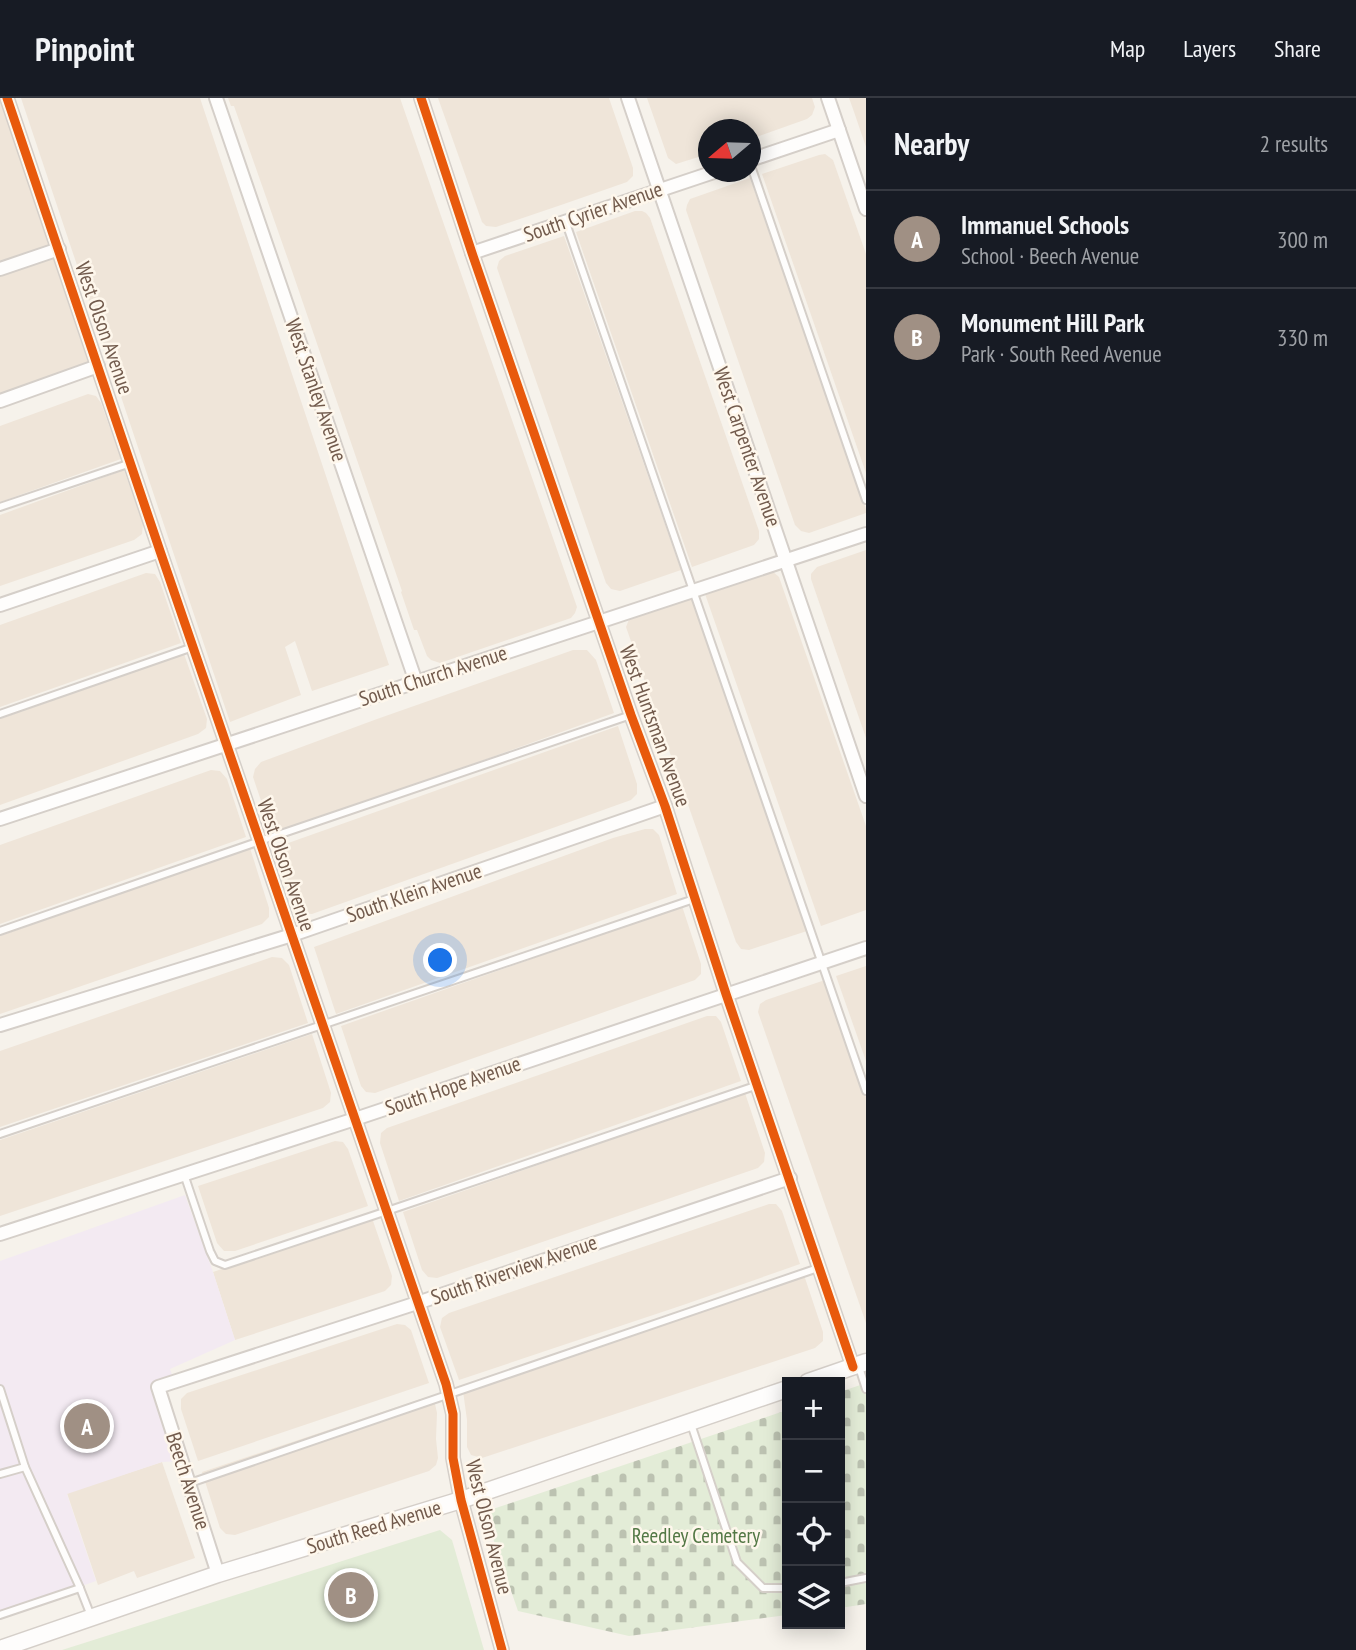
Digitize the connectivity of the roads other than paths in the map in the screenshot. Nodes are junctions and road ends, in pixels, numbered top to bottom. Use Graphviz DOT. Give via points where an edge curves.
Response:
graph roads {
  1 [pos="8,98"];
  2 [pos="216,98"];
  3 [pos="421,98"];
  4 [pos="628,98"];
  5 [pos="828,98"];
  6 [pos="13,114"];
  7 [pos="0,119"];
  8 [pos="839,130"];
  9 [pos="761,157"];
  10 [pos="698,177"];
  11 [pos="758,182"];
  12 [pos="658,189"];
  13 [pos="866,209"];
  14 [pos="565,221"];
  15 [pos="59,249"];
  16 [pos="472,253"];
  17 [pos="0,269"];
  18 [pos="98,366"];
  19 [pos="0,401"];
  20 [pos="131,463"];
  21 [pos="866,500"];
  22 [pos="0,507"];
  23 [pos="866,534"];
  24 [pos="160,551"];
  25 [pos="785,560"];
  26 [pos="693,591"];
  27 [pos="0,605"];
  28 [pos="599,622"];
  29 [pos="193,647"];
  30 [pos="416,682"];
  31 [pos="0,714"];
  32 [pos="631,715"];
  33 [pos="227,746"];
  34 [pos="866,796"];
  35 [pos="665,806"];
  36 [pos="0,820"];
  37 [pos="260,841"];
  38 [pos="695,898"];
  39 [pos="0,931"];
  40 [pos="292,935"];
  41 [pos="866,948"];
  42 [pos="822,963"];
  43 [pos="726,994"];
  44 [pos="0,1025"];
  45 [pos="323,1025"];
  46 [pos="758,1085"];
  47 [pos="866,1091"];
  48 [pos="355,1119"];
  49 [pos="0,1134"];
  50 [pos="184,1174"];
  51 [pos="790,1178"];
  52 [pos="387,1211"];
  53 [pos="0,1234"];
  54 [pos="820,1267"];
  55 [pos="417,1303"];
  56 [pos="859,1365"];
  57 [pos="823,1377"];
  58 [pos="158,1387"];
  59 [pos="866,1388"];
  60 [pos="0,1389"];
  61 [pos="782,1391"];
  62 [pos="449,1396"];
  63 [pos="690,1422"];
  64 [pos="25,1467"];
  65 [pos="0,1474"];
  66 [pos="189,1484"];
  67 [pos="461,1500"];
  68 [pos="218,1574"];
  69 [pos="866,1578"];
  70 [pos="845,1582"];
  71 [pos="80,1588"];
  72 [pos="782,1588"];
  73 [pos="0,1615"];
  74 [pos="92,1617"];
  75 [pos="0,1649"];
  76 [pos="502,1650"];
  1 -- 6 [label="street, West Olson Avenue"];
  2 -- 30 [label="street, West Stanley Avenue"];
  3 -- 16 [label="street, West Huntsman Avenue"];
  4 -- 12 [label="street, West Carpenter Avenue"];
  5 -- 8 [label="street"];
  6 -- 7 [label="street"];
  6 -- 15 [label="street, West Olson Avenue"];
  8 -- 9 [label="street"];
  8 -- 13 [label="street"];
  10 -- 12 [label="street, South Cyrier Avenue"];
  11 -- 21 [label="lane"];
  12 -- 14 [label="street, South Cyrier Avenue"];
  12 -- 25 [label="street, West Carpenter Avenue"];
  14 -- 16 [label="street, South Cyrier Avenue"];
  14 -- 26 [label="lane"];
  15 -- 17 [label="street"];
  15 -- 18 [label="street, West Olson Avenue"];
  16 -- 28 [label="street, West Huntsman Avenue"];
  18 -- 19 [label="street"];
  18 -- 20 [label="street, West Olson Avenue"];
  20 -- 22 [label="lane"];
  20 -- 24 [label="street, West Olson Avenue"];
  23 -- 25 [label="street, South Church Avenue"];
  24 -- 27 [label="street"];
  24 -- 29 [label="street, West Olson Avenue"];
  25 -- 26 [label="street, South Church Avenue"];
  25 -- 34 [label="street, West Carpenter Avenue"];
  26 -- 28 [label="street, South Church Avenue"];
  26 -- 42 [label="lane"];
  28 -- 30 [label="street, South Church Avenue"];
  28 -- 32 [label="street, West Huntsman Avenue"];
  29 -- 31 [label="lane"];
  29 -- 33 [label="street, West Olson Avenue"];
  30 -- 33 [label="street, South Church Avenue"];
  32 -- 35 [label="street, West Huntsman Avenue"];
  32 -- 37 [label="lane"];
  33 -- 36 [label="street, South Church Avenue"];
  33 -- 37 [label="street, West Olson Avenue"];
  35 -- 38 [label="street, West Huntsman Avenue"];
  35 -- 40 [label="street, South Klein Avenue"];
  37 -- 39 [label="lane"];
  37 -- 40 [label="street, West Olson Avenue"];
  38 -- 43 [label="street, West Huntsman Avenue"];
  38 -- 45 [label="lane"];
  40 -- 44 [label="street, South Klein Avenue"];
  40 -- 45 [label="street, West Olson Avenue"];
  41 -- 42 [label="street, South Hope Avenue"];
  42 -- 43 [label="street, South Hope Avenue"];
  42 -- 47 [label="lane"];
  43 -- 46 [label="street, West Huntsman Avenue"];
  43 -- 48 [label="street, South Hope Avenue"];
  45 -- 48 [label="street, West Olson Avenue"];
  45 -- 49 [label="lane"];
  46 -- 51 [label="street, West Huntsman Avenue"];
  46 -- 52 [label="lane"];
  48 -- 50 [label="street, South Hope Avenue"];
  48 -- 52 [label="street, West Olson Avenue"];
  50 -- 52 [label="lane" via="210,1251 215,1261 225,1265"];
  50 -- 53 [label="street, South Hope Avenue"];
  51 -- 54 [label="street, West Huntsman Avenue"];
  51 -- 55 [label="street, South Riverview Avenue"];
  52 -- 55 [label="street, West Olson Avenue"];
  54 -- 56 [label="street, West Huntsman Avenue"];
  54 -- 62 [label="lane"];
  55 -- 58 [label="street, South Riverview Avenue"];
  55 -- 62 [label="street, West Olson Avenue"];
  56 -- 57 [label="street"];
  56 -- 59 [label="lane"];
  58 -- 66 [label="street, Beech Avenue"];
  60 -- 64 [label="lane"];
  61 -- 63 [label="street, South Reed Avenue"];
  62 -- 66 [label="lane"];
  62 -- 67 [label="street, West Olson Avenue"];
  63 -- 67 [label="street, South Reed Avenue"];
  63 -- 72 [label="lane" via="737,1563 763,1588"];
  64 -- 65 [label="lane"];
  64 -- 71 [label="lane"];
  66 -- 68 [label="street, Beech Avenue"];
  67 -- 68 [label="street, South Reed Avenue"];
  67 -- 76 [label="street, West Olson Avenue"];
  68 -- 74 [label="street, South Reed Avenue"];
  69 -- 70 [label="lane"];
  71 -- 73 [label="lane"];
  71 -- 74 [label="lane"];
  74 -- 75 [label="street, South Reed Avenue"];
}
